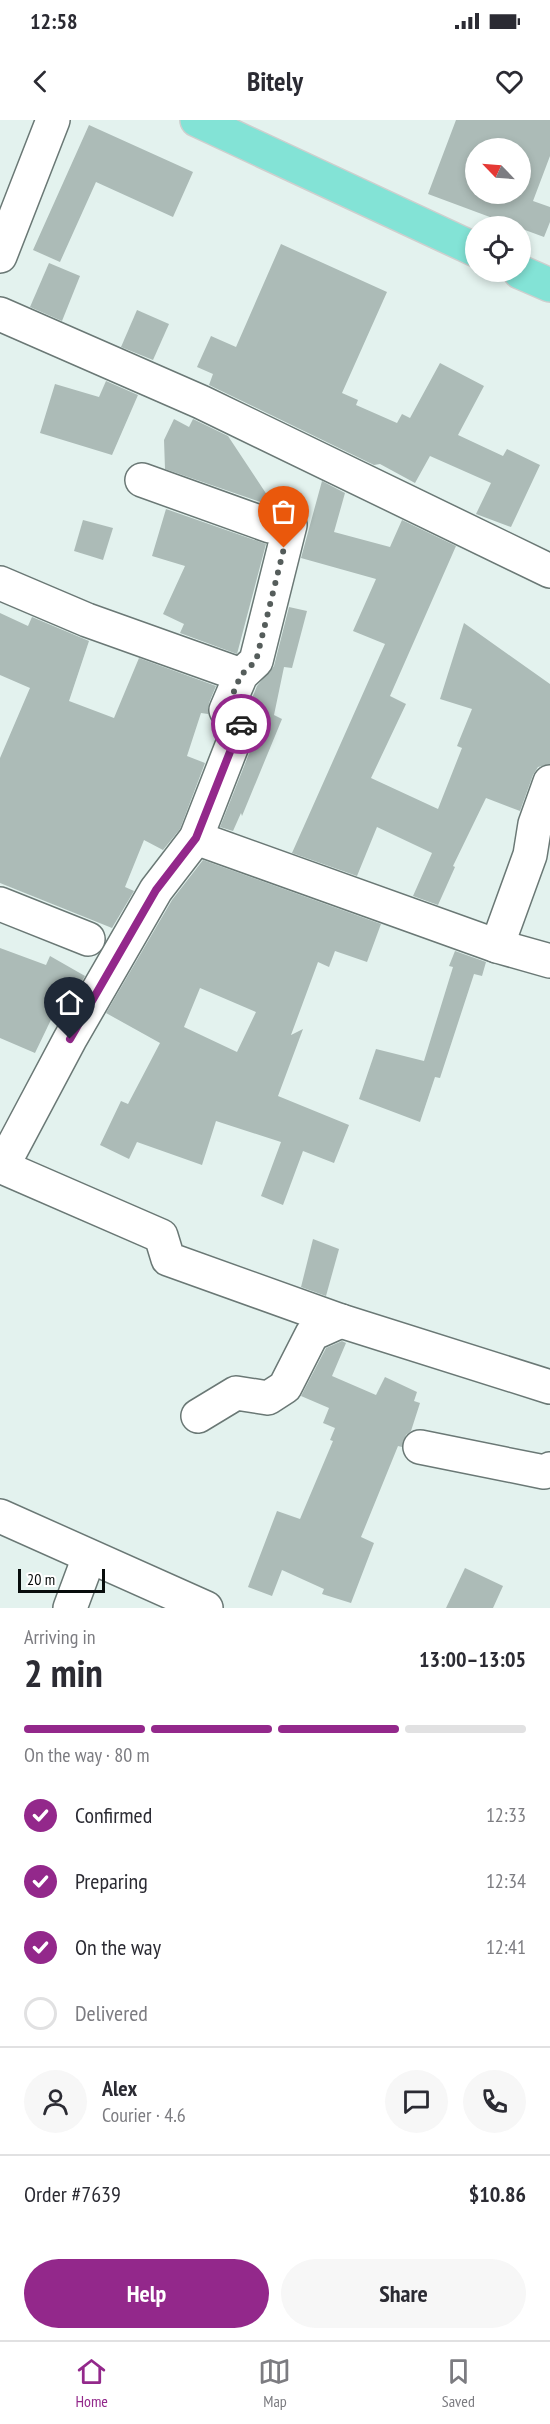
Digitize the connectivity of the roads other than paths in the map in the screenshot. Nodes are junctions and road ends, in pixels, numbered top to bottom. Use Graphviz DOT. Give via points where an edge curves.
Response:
graph roads {
  1 [pos="53,120"];
  2 [pos="197,120"];
  3 [pos="465,245"];
  4 [pos="0,256"];
  5 [pos="531,277"];
  6 [pos="550,285"];
  7 [pos="0,314"];
  8 [pos="142,480"];
  9 [pos="550,571"];
  10 [pos="0,583"];
  11 [pos="241,675"];
  12 [pos="550,782"];
  13 [pos="196,838"];
  14 [pos="0,904"];
  15 [pos="88,939"];
  16 [pos="497,946"];
  17 [pos="550,961"];
  18 [pos="1,1167"];
  19 [pos="341,1321"];
  20 [pos="550,1388"];
  21 [pos="198,1416"];
  22 [pos="420,1447"];
  23 [pos="550,1469"];
  24 [pos="0,1516"];
  25 [pos="89,1557"];
  26 [pos="70,1608"];
  27 [pos="206,1608"];
  1 -- 4 [label="street"];
  2 -- 3 [label="main road"];
  5 -- 6 [label="main road"];
  7 -- 9 [label="street" via="201,402"];
  8 -- 11 [label="street" via="270,526 290,525 256,661"];
  10 -- 11 [label="street" via="87,620"];
  11 -- 13 [label="street" via="226,710 242,720"];
  12 -- 16 [label="street" via="535,824 530,855"];
  13 -- 16 [label="street"];
  13 -- 18 [label="street" via="156,890"];
  14 -- 15 [label="street"];
  16 -- 17 [label="street"];
  18 -- 19 [label="street" via="161,1236 168,1259"];
  19 -- 20 [label="street"];
  19 -- 21 [label="street" via="312,1334 285,1387 268,1398 236,1393"];
  22 -- 23 [label="street" via="544,1473"];
  24 -- 25 [label="street"];
  25 -- 26 [label="street"];
  25 -- 27 [label="street"];
}
